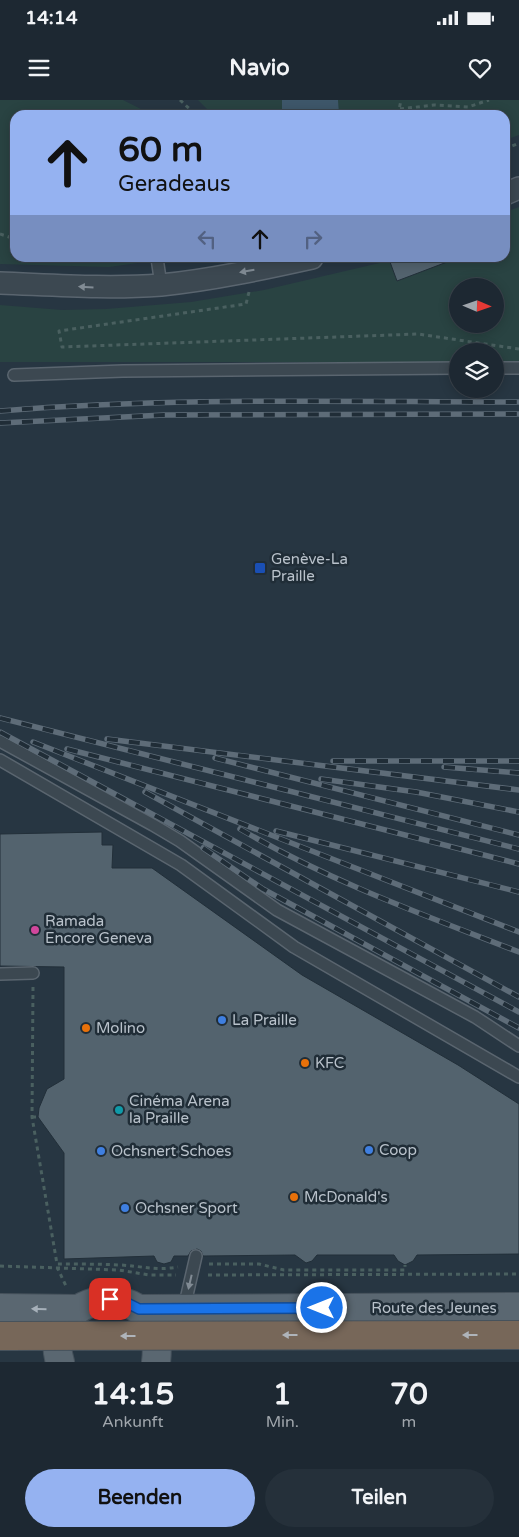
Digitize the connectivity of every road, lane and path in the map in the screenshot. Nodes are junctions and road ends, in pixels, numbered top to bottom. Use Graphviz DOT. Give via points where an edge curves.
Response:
graph roads {
  1 [pos="180,100"];
  2 [pos="401,100"];
  3 [pos="489,100"];
  4 [pos="400,109"];
  5 [pos="191,110"];
  6 [pos="158,262"];
  7 [pos="293,262"];
  8 [pos="246,272"];
  9 [pos="0,283"];
  10 [pos="161,285"];
  11 [pos="519,349"];
  12 [pos="449,368"];
  13 [pos="504,368"];
  14 [pos="519,368"];
  15 [pos="14,375"];
  16 [pos="0,741"];
  17 [pos="0,760"];
  18 [pos="33,973"];
  19 [pos="0,974"];
  20 [pos="519,1046"];
  21 [pos="519,1077"];
  22 [pos="32,1116"];
  23 [pos="38,1117"];
  24 [pos="306,1263"];
  25 [pos="164,1264"];
  26 [pos="194,1265"];
  27 [pos="406,1265"];
  28 [pos="0,1266"];
  29 [pos="57,1266"];
  30 [pos="164,1270"];
  31 [pos="306,1270"];
  32 [pos="519,1274"];
  33 [pos="519,1307"];
  34 [pos="0,1308"];
  35 [pos="184,1308"];
  36 [pos="139,1309"];
  37 [pos="77,1310"];
  38 [pos="519,1335"];
  39 [pos="0,1336"];
  40 [pos="60,1362"];
  41 [pos="156,1362"];
  1 -- 5 [label="path"];
  2 -- 4 [label="path"];
  3 -- 4 [label="path" via="468,107 434,105"];
  6 -- 10 [label="lane"];
  7 -- 8 [label="street, one-way"];
  8 -- 10 [label="street"];
  8 -- 11 [label="path" via="250,288 246,304 59,331 62,347 418,334"];
  10 -- 9 [label="street, one-way" via="93,288"];
  12 -- 15 [label="lane"];
  13 -- 14 [label="lane"];
  16 -- 20 [label="lane" via="153,825 277,910 475,1018"];
  17 -- 21 [label="lane" via="181,865 294,947"];
  18 -- 19 [label="lane"];
  18 -- 22 [label="path"];
  22 -- 23 [label="path"];
  22 -- 29 [label="path"];
  24 -- 31 [label="path"];
  25 -- 30 [label="path"];
  26 -- 29 [label="path" via="149,1275"];
  26 -- 30 [label="path"];
  26 -- 31 [label="path" via="259,1264 284,1270"];
  26 -- 32 [label="path"];
  26 -- 35 [label="lane, one-way"];
  27 -- 31 [label="path" via="405,1270"];
  28 -- 29 [label="path"];
  29 -- 30 [label="path" via="122,1265"];
  33 -- 35 [label="main road, Route des Jeunes"];
  37 -- 34 [label="main road, one-way"];
  35 -- 36 [label="main road, Route des Jeunes"];
  36 -- 37 [label="main road" via="110,1299 95,1301"];
  36 -- 41 [label="main road" via="155,1333 158,1347"];
  37 -- 40 [label="main road" via="61,1330 58,1344"];
  38 -- 39 [label="highway, one-way, bridge"];
}
